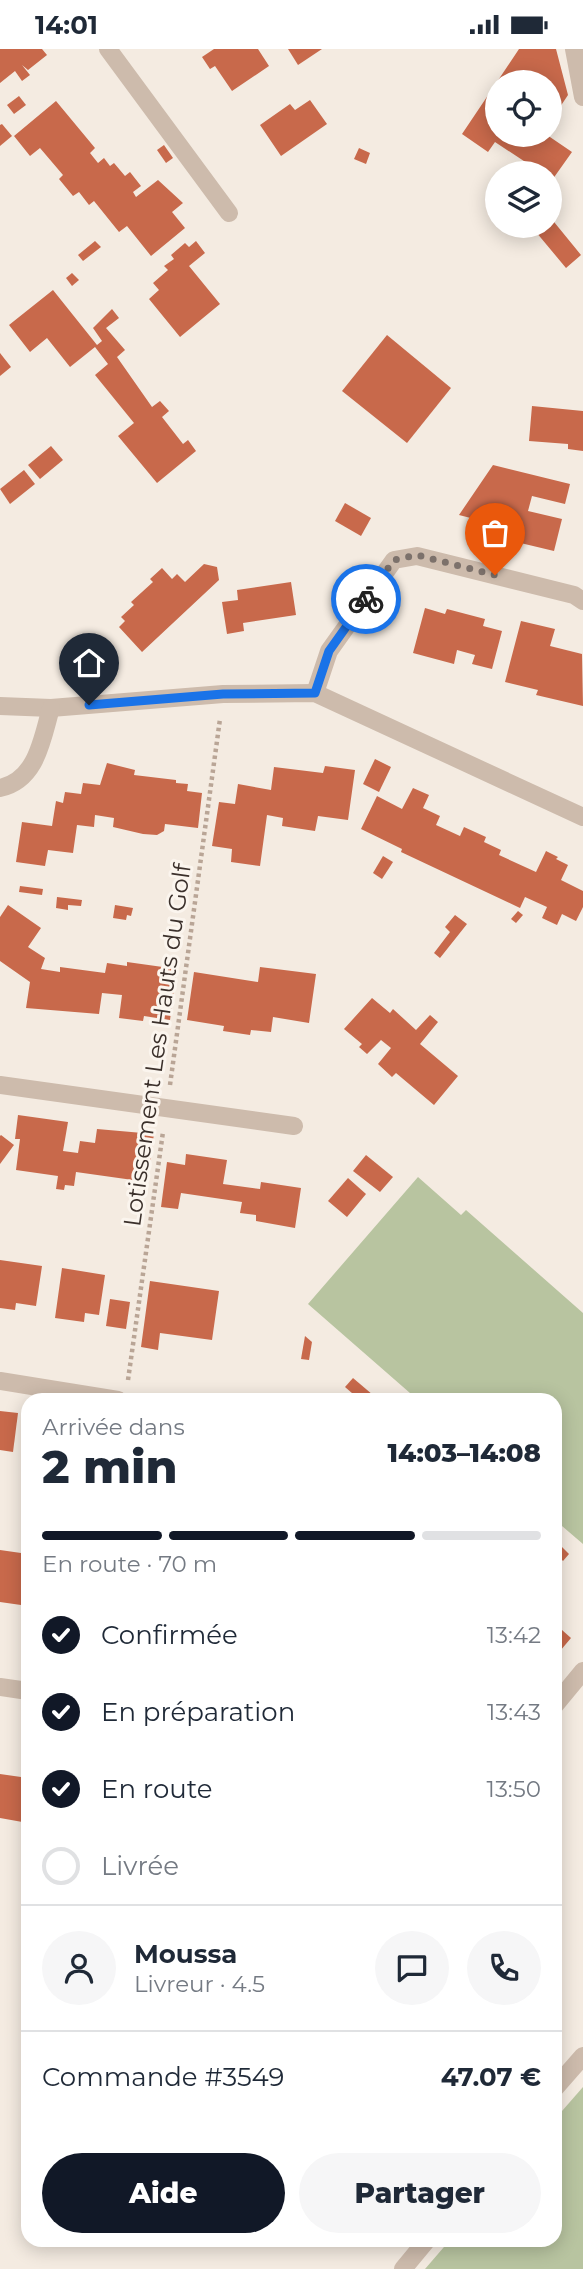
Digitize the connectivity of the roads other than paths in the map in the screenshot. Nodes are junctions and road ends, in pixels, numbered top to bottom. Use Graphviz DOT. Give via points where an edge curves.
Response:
graph roads {
  1 [pos="108,49"];
  2 [pos="574,49"];
  3 [pos="583,97"];
  4 [pos="229,213"];
  5 [pos="583,601"];
  6 [pos="315,693"];
  7 [pos="0,706"];
  8 [pos="51,708"];
  9 [pos="0,788"];
  10 [pos="583,817"];
  11 [pos="0,1085"];
  12 [pos="294,1126"];
  13 [pos="0,1381"];
  14 [pos="123,1393"];
  15 [pos="583,1671"];
  16 [pos="0,1687"];
  17 [pos="21,1690"];
  18 [pos="562,1696"];
  19 [pos="583,2056"];
  20 [pos="562,2080"];
  21 [pos="421,2247"];
  22 [pos="403,2269"];
  1 -- 4 [label="street"];
  2 -- 3 [label="street"];
  5 -- 6 [label="street" via="417,555 394,560 329,651"];
  6 -- 8 [label="street" via="223,694"];
  6 -- 10 [label="street"];
  7 -- 8 [label="street"];
  8 -- 9 [label="street" via="34,765"];
  11 -- 12 [label="street"];
  13 -- 14 [label="street"];
  15 -- 18 [label="street"];
  16 -- 17 [label="street"];
  19 -- 20 [label="street"];
  21 -- 22 [label="street"];
}
